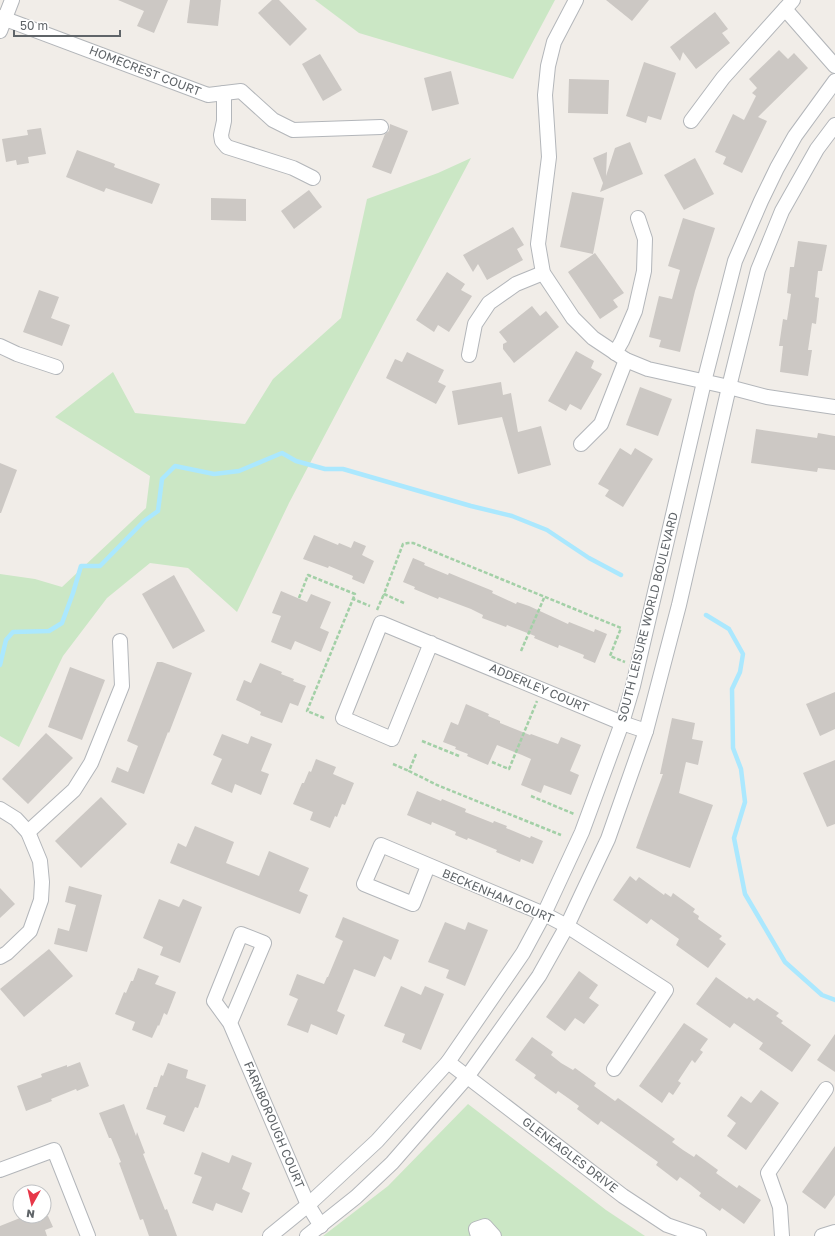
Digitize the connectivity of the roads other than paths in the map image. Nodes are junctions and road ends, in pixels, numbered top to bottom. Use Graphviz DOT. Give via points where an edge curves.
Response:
graph roads {
  1 [pos="12,0"];
  2 [pos="576,0"];
  3 [pos="789,5"];
  4 [pos="2,22"];
  5 [pos="835,66"];
  6 [pos="835,81"];
  7 [pos="224,93"];
  8 [pos="692,121"];
  9 [pos="835,125"];
  10 [pos="381,127"];
  11 [pos="313,178"];
  12 [pos="638,218"];
  13 [pos="543,273"];
  14 [pos="0,346"];
  15 [pos="469,355"];
  16 [pos="620,356"];
  17 [pos="56,367"];
  18 [pos="704,382"];
  19 [pos="729,387"];
  20 [pos="835,407"];
  21 [pos="581,444"];
  22 [pos="120,641"];
  23 [pos="431,643"];
  24 [pos="622,723"];
  25 [pos="646,731"];
  26 [pos="0,809"];
  27 [pos="28,832"];
  28 [pos="428,866"];
  29 [pos="544,914"];
  30 [pos="567,926"];
  31 [pos="0,957"];
  32 [pos="230,1023"];
  33 [pos="448,1062"];
  34 [pos="614,1069"];
  35 [pos="467,1076"];
  36 [pos="826,1089"];
  37 [pos="0,1170"];
  38 [pos="308,1205"];
  39 [pos="320,1226"];
  40 [pos="835,1232"];
  41 [pos="88,1236"];
  42 [pos="270,1236"];
  43 [pos="307,1236"];
  44 [pos="478,1236"];
  45 [pos="494,1236"];
  46 [pos="699,1236"];
  47 [pos="782,1236"];
  48 [pos="822,1236"];
  1 -- 4 [label="street"];
  2 -- 13 [label="street" via="554,42 548,66 545,95 549,157 538,244"];
  3 -- 5 [label="street"];
  3 -- 8 [label="street" via="723,78"];
  4 -- 7 [label="street, HOMECREST COURT" via="208,95"];
  6 -- 18 [label="street, SOUTH LEISURE WORLD BOULEVARD" via="795,136 761,201 735,261"];
  7 -- 10 [label="street, HOMECREST COURT" via="241,91 273,120 293,130"];
  7 -- 11 [label="street" via="224,122 221,135 227,147 293,168"];
  9 -- 19 [label="street" via="817,149 779,218 758,270"];
  12 -- 16 [label="street" via="645,239 644,271 635,311 622,341"];
  13 -- 15 [label="street" via="516,284 489,303 475,324"];
  13 -- 16 [label="street" via="573,318 593,338"];
  14 -- 17 [label="street"];
  16 -- 18 [label="street" via="648,369"];
  16 -- 21 [label="street" via="601,424"];
  18 -- 19 [label="street"];
  18 -- 24 [label="street, SOUTH LEISURE WORLD BOULEVARD"];
  19 -- 20 [label="street" via="767,397"];
  19 -- 25 [label="street" via="679,605"];
  22 -- 27 [label="street" via="122,686 92,763 74,790"];
  23 -- 23 [label="street, ADDERLEY COURT" via="392,738 343,718 381,623"];
  23 -- 24 [label="street, ADDERLEY COURT"];
  24 -- 25 [label="street, ADDERLEY COURT"];
  24 -- 29 [label="street, SOUTH LEISURE WORLD BOULEVARD" via="582,832"];
  25 -- 30 [label="street" via="608,839"];
  26 -- 27 [label="street" via="16,819"];
  27 -- 31 [label="street" via="40,861 41,900 30,931"];
  28 -- 28 [label="street, BECKENHAM COURT" via="413,904 364,884 380,845"];
  28 -- 29 [label="street, BECKENHAM COURT"];
  29 -- 30 [label="street, BECKENHAM COURT"];
  29 -- 33 [label="street, SOUTH LEISURE WORLD BOULEVARD" via="523,954"];
  30 -- 34 [label="street, BECKENHAM COURT" via="666,990"];
  30 -- 35 [label="street" via="539,976"];
  32 -- 32 [label="street, FARNBOROUGH COURT" via="214,1001 241,934 264,943"];
  32 -- 38 [label="street, FARNBOROUGH COURT"];
  33 -- 35 [label="street, GLENEAGLES DRIVE"];
  33 -- 38 [label="street, SOUTH LEISURE WORLD BOULEVARD" via="377,1141"];
  35 -- 39 [label="street" via="392,1163"];
  35 -- 46 [label="street, GLENEAGLES DRIVE" via="623,1196 667,1225"];
  36 -- 47 [label="street" via="768,1173 780,1207"];
  37 -- 41 [label="street" via="54,1150"];
  38 -- 39 [label="street, FARNBOROUGH COURT"];
  38 -- 42 [label="street, SOUTH LEISURE WORLD BOULEVARD"];
  39 -- 43 [label="street"];
  40 -- 48 [label="street"];
  44 -- 45 [label="street" via="476,1229 485,1226"];
}
